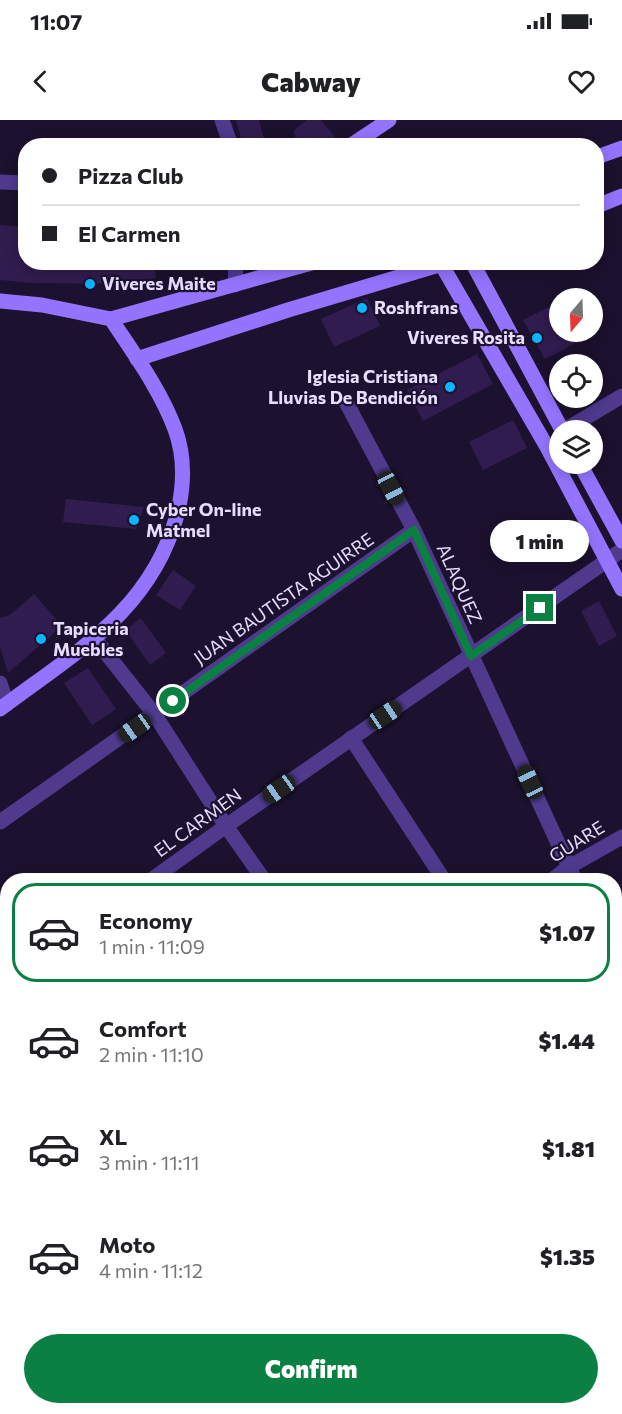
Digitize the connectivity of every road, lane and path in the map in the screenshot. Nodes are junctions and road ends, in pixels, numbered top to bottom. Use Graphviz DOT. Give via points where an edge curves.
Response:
graph roads {
  1 [pos="222,120"];
  2 [pos="389,120"];
  3 [pos="228,138"];
  4 [pos="362,138"];
  5 [pos="622,148"];
  6 [pos="604,154"];
  7 [pos="0,182"];
  8 [pos="18,183"];
  9 [pos="622,196"];
  10 [pos="604,203"];
  11 [pos="236,270"];
  12 [pos="287,270"];
  13 [pos="420,270"];
  14 [pos="447,270"];
  15 [pos="476,270"];
  16 [pos="235,285"];
  17 [pos="0,301"];
  18 [pos="111,319"];
  19 [pos="137,359"];
  20 [pos="622,396"];
  21 [pos="347,404"];
  22 [pos="559,420"];
  23 [pos="581,420"];
  24 [pos="585,474"];
  25 [pos="414,530"];
  26 [pos="622,541"];
  27 [pos="622,550"];
  28 [pos="606,561"];
  29 [pos="622,589"];
  30 [pos="95,639"];
  31 [pos="471,656"];
  32 [pos="0,683"];
  33 [pos="3,707"];
  34 [pos="154,714"];
  35 [pos="351,738"];
  36 [pos="0,822"];
  37 [pos="226,826"];
  38 [pos="622,837"];
  39 [pos="161,873"];
  40 [pos="259,873"];
  41 [pos="439,873"];
  42 [pos="572,873"];
  43 [pos="573,873"];
  1 -- 3 [label="street"];
  2 -- 4 [label="main road"];
  5 -- 6 [label="main road"];
  7 -- 8 [label="street"];
  9 -- 10 [label="main road"];
  11 -- 16 [label="street"];
  12 -- 16 [label="main road"];
  13 -- 19 [label="main road"];
  14 -- 28 [label="main road"];
  15 -- 22 [label="main road"];
  16 -- 18 [label="main road"];
  17 -- 18 [label="main road"];
  18 -- 19 [label="main road"];
  19 -- 30 [label="main road" via="160,394 176,431 183,476 180,502 156,569 132,602"];
  20 -- 23 [label="street"];
  21 -- 25 [label="street, ALAQUEZ"];
  24 -- 26 [label="main road"];
  25 -- 31 [label="street, ALAQUEZ"];
  25 -- 34 [label="street, JUAN BAUTISTA AGUIRRE"];
  27 -- 28 [label="street, EL CARMEN"];
  28 -- 29 [label="main road"];
  28 -- 31 [label="street, EL CARMEN"];
  30 -- 33 [label="main road"];
  30 -- 34 [label="street"];
  31 -- 35 [label="street, EL CARMEN"];
  31 -- 42 [label="street, ALAQUEZ"];
  32 -- 33 [label="street"];
  34 -- 36 [label="street, JUAN BAUTISTA AGUIRRE"];
  34 -- 37 [label="street"];
  35 -- 37 [label="street, EL CARMEN"];
  35 -- 41 [label="street"];
  37 -- 39 [label="street, EL CARMEN"];
  37 -- 40 [label="street"];
  38 -- 43 [label="street, GUARE"];
}
